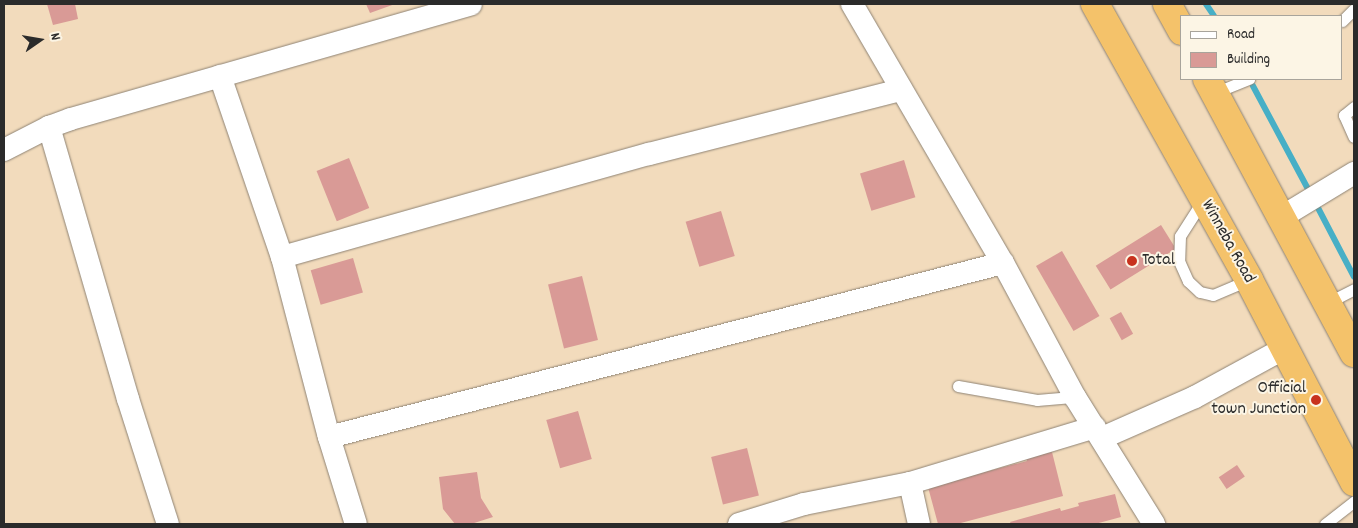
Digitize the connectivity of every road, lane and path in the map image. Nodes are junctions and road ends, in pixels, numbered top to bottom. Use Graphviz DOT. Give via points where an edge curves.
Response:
graph roads {
  1 [pos="470,4"];
  2 [pos="852,4"];
  3 [pos="1095,4"];
  4 [pos="1167,4"];
  5 [pos="1354,9"];
  6 [pos="1343,20"];
  7 [pos="1180,27"];
  8 [pos="220,76"];
  9 [pos="1243,80"];
  10 [pos="1210,86"];
  11 [pos="901,90"];
  12 [pos="1354,107"];
  13 [pos="49,126"];
  14 [pos="1354,137"];
  15 [pos="4,150"];
  16 [pos="1354,173"];
  17 [pos="1203,200"];
  18 [pos="1280,218"];
  19 [pos="282,257"];
  20 [pos="1003,263"];
  21 [pos="1249,280"];
  22 [pos="1354,289"];
  23 [pos="1327,303"];
  24 [pos="1283,349"];
  25 [pos="1354,353"];
  26 [pos="958,386"];
  27 [pos="1075,397"];
  28 [pos="1098,433"];
  29 [pos="329,436"];
  30 [pos="1354,482"];
  31 [pos="910,483"];
  32 [pos="1354,501"];
  33 [pos="168,524"];
  34 [pos="356,524"];
  35 [pos="738,524"];
  36 [pos="919,524"];
  37 [pos="1154,524"];
  38 [pos="1325,524"];
  1 -- 8 [label="street"];
  2 -- 11 [label="street"];
  3 -- 17 [label="highway, Winneba Road"];
  4 -- 7 [label="highway"];
  5 -- 6 [label="lane"];
  8 -- 13 [label="street"];
  8 -- 19 [label="street"];
  9 -- 10 [label="lane"];
  10 -- 18 [label="highway"];
  11 -- 19 [label="street" via="649,154"];
  11 -- 20 [label="street"];
  12 -- 14 [label="lane" via="1344,115"];
  13 -- 15 [label="street"];
  13 -- 33 [label="street" via="128,399"];
  16 -- 18 [label="street"];
  17 -- 21 [label="highway, Winneba Road"];
  17 -- 21 [label="lane" via="1180,236 1179,261 1188,281 1200,292 1213,295"];
  18 -- 23 [label="highway"];
  19 -- 29 [label="street"];
  20 -- 27 [label="street"];
  20 -- 29 [label="street"];
  21 -- 24 [label="highway, Winneba Road"];
  22 -- 23 [label="lane"];
  23 -- 25 [label="highway"];
  24 -- 28 [label="street" via="1195,397"];
  24 -- 30 [label="highway, Winneba Road"];
  26 -- 27 [label="lane" via="1037,400"];
  27 -- 28 [label="street"];
  28 -- 31 [label="street"];
  28 -- 37 [label="street"];
  29 -- 34 [label="street"];
  31 -- 35 [label="street" via="804,504"];
  31 -- 36 [label="street"];
  32 -- 38 [label="lane"];
}
